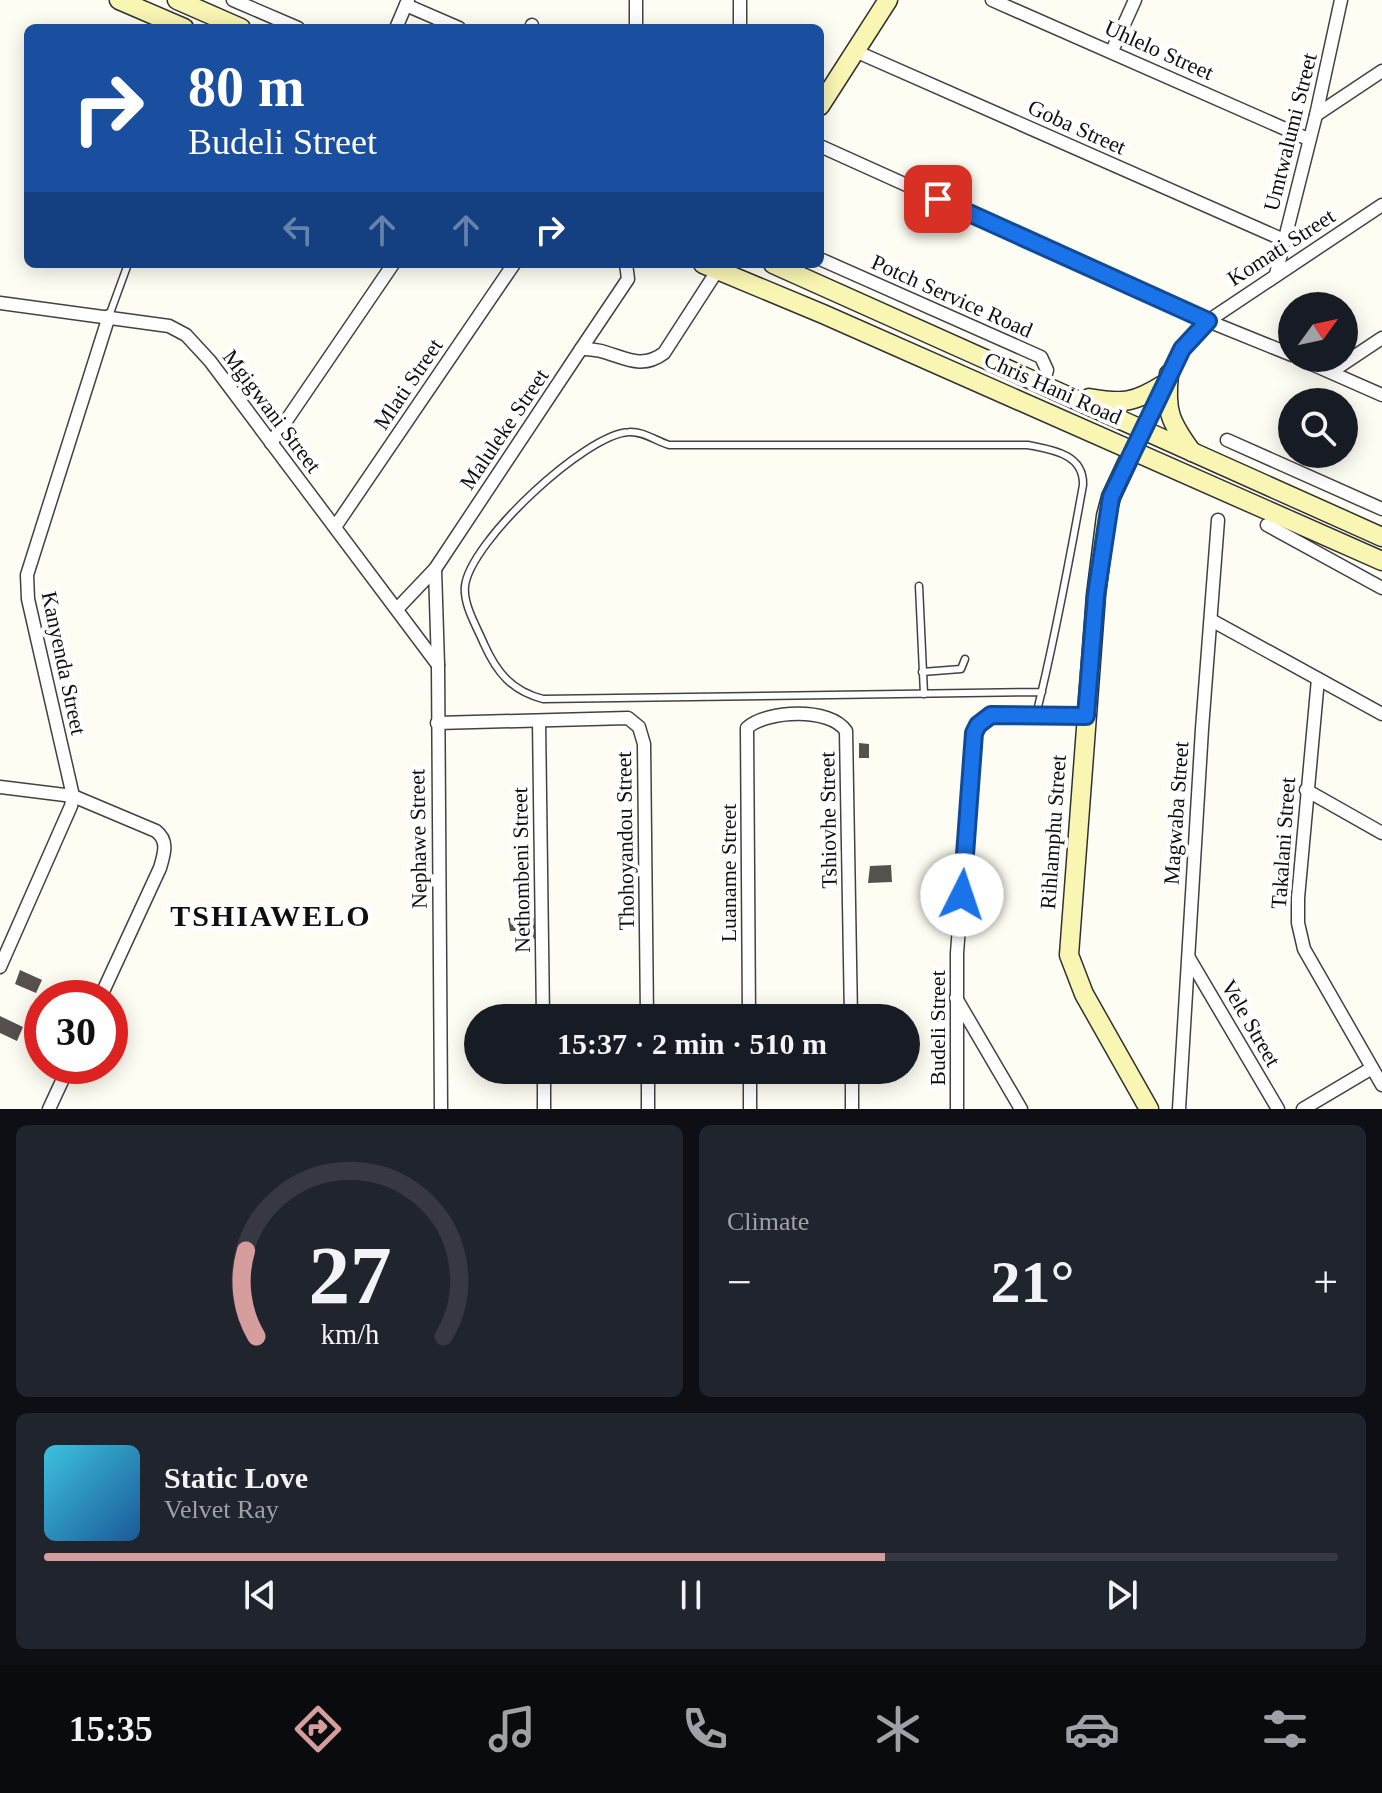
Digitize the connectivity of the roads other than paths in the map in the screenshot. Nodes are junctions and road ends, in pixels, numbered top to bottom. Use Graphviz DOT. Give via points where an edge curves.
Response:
graph roads {
  1 [pos="119,0"];
  2 [pos="177,0"];
  3 [pos="233,0"];
  4 [pos="636,0"];
  5 [pos="740,0"];
  6 [pos="888,0"];
  7 [pos="992,0"];
  8 [pos="1135,0"];
  9 [pos="1341,0"];
  10 [pos="407,3"];
  11 [pos="175,24"];
  12 [pos="232,24"];
  13 [pos="289,24"];
  14 [pos="398,24"];
  15 [pos="451,24"];
  16 [pos="636,24"];
  17 [pos="740,24"];
  18 [pos="855,51"];
  19 [pos="1112,51"];
  20 [pos="1382,71"];
  21 [pos="824,100"];
  22 [pos="1316,115"];
  23 [pos="1308,139"];
  24 [pos="824,148"];
  25 [pos="1382,205"];
  26 [pos="1284,240"];
  27 [pos="824,261"];
  28 [pos="127,268"];
  29 [pos="390,268"];
  30 [pos="511,268"];
  31 [pos="627,268"];
  32 [pos="713,268"];
  33 [pos="719,268"];
  34 [pos="782,268"];
  35 [pos="1276,274"];
  36 [pos="0,304"];
  37 [pos="109,316"];
  38 [pos="1208,321"];
  39 [pos="1382,338"];
  40 [pos="581,349"];
  41 [pos="1278,349"];
  42 [pos="1358,354"];
  43 [pos="1331,372"];
  44 [pos="1166,379"];
  45 [pos="1051,389"];
  46 [pos="1382,395"];
  47 [pos="1142,430"];
  48 [pos="1227,440"];
  49 [pos="271,443"];
  50 [pos="1133,450"];
  51 [pos="1192,453"];
  52 [pos="1382,509"];
  53 [pos="1218,520"];
  54 [pos="1267,525"];
  55 [pos="335,527"];
  56 [pos="1382,537"];
  57 [pos="1382,561"];
  58 [pos="435,569"];
  59 [pos="919,586"];
  60 [pos="1382,588"];
  61 [pos="397,609"];
  62 [pos="1211,620"];
  63 [pos="965,659"];
  64 [pos="438,665"];
  65 [pos="922,672"];
  66 [pos="1318,679"];
  67 [pos="1042,692"];
  68 [pos="924,694"];
  69 [pos="1382,714"];
  70 [pos="1036,715"];
  71 [pos="1086,716"];
  72 [pos="539,721"];
  73 [pos="437,723"];
  74 [pos="747,728"];
  75 [pos="0,787"];
  76 [pos="1306,790"];
  77 [pos="73,796"];
  78 [pos="1382,833"];
  79 [pos="1189,958"];
  80 [pos="0,967"];
  81 [pos="108,980"];
  82 [pos="956,997"];
  83 [pos="543,1004"];
  84 [pos="647,1004"];
  85 [pos="749,1004"];
  86 [pos="851,1004"];
  87 [pos="1372,1068"];
  88 [pos="61,1084"];
  89 [pos="544,1084"];
  90 [pos="648,1084"];
  91 [pos="750,1084"];
  92 [pos="852,1084"];
  93 [pos="1382,1085"];
  94 [pos="49,1109"];
  95 [pos="441,1109"];
  96 [pos="544,1109"];
  97 [pos="648,1109"];
  98 [pos="750,1109"];
  99 [pos="852,1109"];
  100 [pos="957,1109"];
  101 [pos="1021,1109"];
  102 [pos="1149,1109"];
  103 [pos="1179,1109"];
  104 [pos="1278,1109"];
  105 [pos="1303,1109"];
  1 -- 11 [label="main road"];
  2 -- 12 [label="main road"];
  3 -- 13 [label="street"];
  4 -- 16 [label="street"];
  5 -- 17 [label="street"];
  6 -- 18 [label="main road"];
  7 -- 19 [label="street, Uhlelo Street"];
  8 -- 19 [label="street"];
  9 -- 22 [label="street, Umtwalumi Street"];
  10 -- 14 [label="street"];
  10 -- 15 [label="street"];
  18 -- 21 [label="main road"];
  18 -- 26 [label="street, Goba Street"];
  19 -- 23 [label="street, Uhlelo Street"];
  20 -- 22 [label="street"];
  22 -- 23 [label="street, Umtwalumi Street"];
  23 -- 26 [label="street, Umtwalumi Street"];
  24 -- 38 [label="street"];
  25 -- 35 [label="street, Komati Street"];
  26 -- 35 [label="street, Umtwalumi Street"];
  27 -- 45 [label="street, Potch Service Road" via="1041,357"];
  28 -- 37 [label="lane"];
  29 -- 49 [label="street"];
  30 -- 55 [label="street, Mlati Street"];
  31 -- 40 [label="street, Maluleke Street" via="628,279"];
  32 -- 40 [label="street" via="658,358 635,363 601,350"];
  33 -- 50 [label="main road, Chris Hani Road"];
  34 -- 45 [label="main road, Chris Hani Road"];
  35 -- 38 [label="street, Komati Street"];
  36 -- 37 [label="street, Mgigwani Street"];
  37 -- 49 [label="street, Mgigwani Street" via="169,326 186,335"];
  37 -- 77 [label="street, Kanyenda Street" via="27,575"];
  38 -- 41 [label="street"];
  38 -- 44 [label="street, Komati Street" via="1182,349"];
  39 -- 42 [label="street"];
  40 -- 58 [label="street, Maluleke Street"];
  43 -- 46 [label="street"];
  44 -- 45 [label="main road" via="1147,395 1117,404"];
  44 -- 47 [label="street, Komati Street"];
  44 -- 51 [label="main road" via="1172,420"];
  45 -- 47 [label="main road, Chris Hani Road"];
  47 -- 50 [label="street, Komati Street"];
  47 -- 51 [label="main road, Chris Hani Road"];
  48 -- 52 [label="street"];
  49 -- 55 [label="street, Mgigwani Street"];
  50 -- 57 [label="main road, Chris Hani Road"];
  50 -- 71 [label="main road, Rihlamphu Street" via="1106,516"];
  51 -- 56 [label="main road, Chris Hani Road"];
  53 -- 62 [label="street, Magwaba Street"];
  54 -- 60 [label="street"];
  55 -- 61 [label="street, Mgigwani Street"];
  58 -- 61 [label="street, Maluleke Street"];
  58 -- 64 [label="street, Nephawe Street"];
  59 -- 65 [label="lane"];
  61 -- 64 [label="street, Mgigwani Street"];
  62 -- 66 [label="street"];
  62 -- 79 [label="street, Magwaba Street"];
  63 -- 65 [label="lane" via="961,669"];
  64 -- 73 [label="street, Nephawe Street"];
  65 -- 68 [label="lane"];
  66 -- 69 [label="street"];
  66 -- 76 [label="street, Takalani Street"];
  67 -- 68 [label="lane"];
  67 -- 68 [label="lane" via="1083,474 1065,455 1028,445 669,445 628,431 582,454 536,489 495,531 465,588 489,656 507,683 530,696 566,700"];
  67 -- 70 [label="lane"];
  70 -- 71 [label="street, Budeli Street"];
  70 -- 82 [label="street, Budeli Street" via="991,715 974,733"];
  71 -- 102 [label="main road, Rihlamphu Street" via="1069,955 1084,994"];
  72 -- 73 [label="street, Thohoyandou Street"];
  72 -- 83 [label="street, Nethombeni Street"];
  72 -- 84 [label="street, Thohoyandou Street" via="628,718 642,733"];
  73 -- 95 [label="street, Nephawe Street"];
  74 -- 85 [label="street, Luaname Street"];
  74 -- 86 [label="street, Tshiovhe Street" via="771,716 824,716 839,721 846,731"];
  75 -- 77 [label="street"];
  76 -- 78 [label="street"];
  76 -- 87 [label="street, Takalani Street" via="1299,935"];
  77 -- 80 [label="street"];
  77 -- 81 [label="street" via="156,831 164,842 160,868"];
  79 -- 103 [label="street, Magwaba Street"];
  79 -- 104 [label="street, Vele Street"];
  82 -- 100 [label="street, Budeli Street"];
  82 -- 101 [label="street"];
  87 -- 93 [label="street, Takalani Street"];
  87 -- 105 [label="street"];
  88 -- 94 [label="street"];
  89 -- 96 [label="street"];
  90 -- 97 [label="street"];
  91 -- 98 [label="street"];
  92 -- 99 [label="street"];
}
